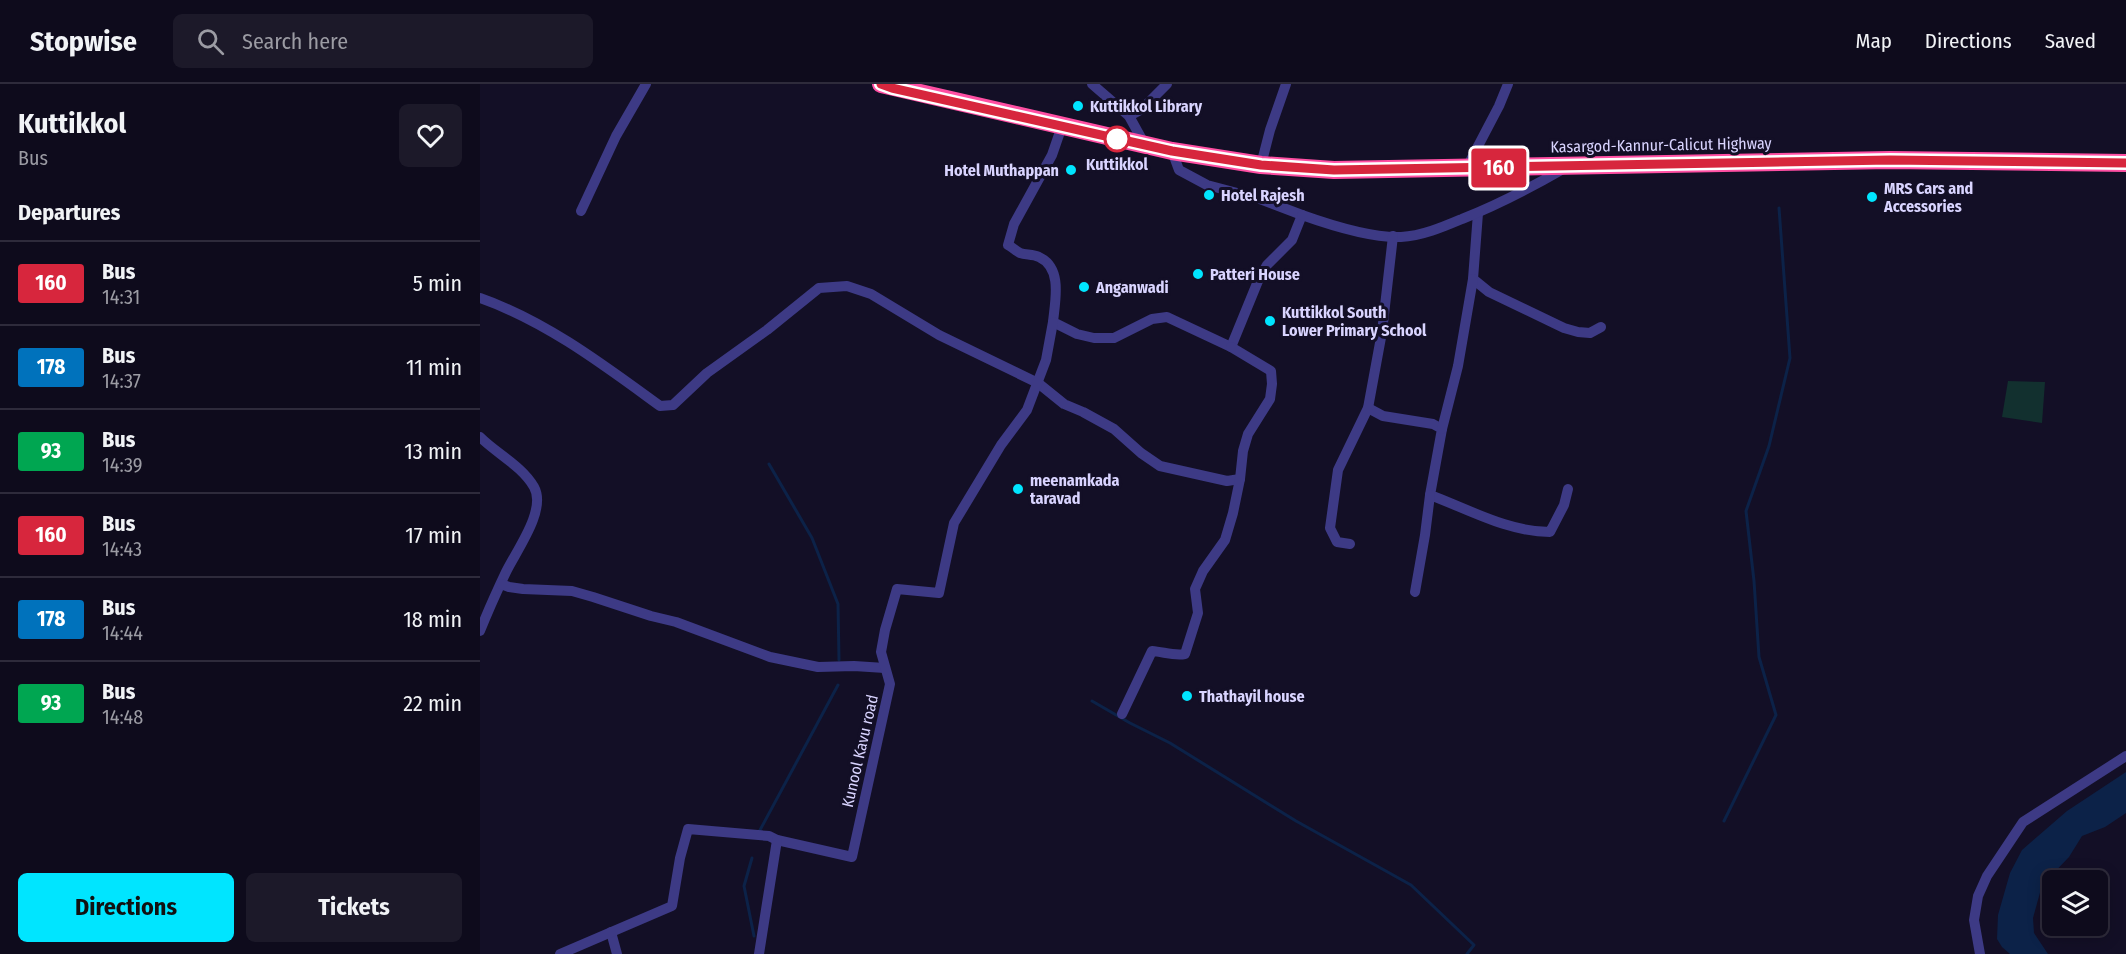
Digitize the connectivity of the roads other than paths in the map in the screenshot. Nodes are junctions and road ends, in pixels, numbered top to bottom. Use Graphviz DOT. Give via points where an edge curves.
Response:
graph roads {
  1 [pos="646,84"];
  2 [pos="881,84"];
  3 [pos="1092,84"];
  4 [pos="1167,84"];
  5 [pos="1286,84"];
  6 [pos="1508,84"];
  7 [pos="1129,116"];
  8 [pos="1062,126"];
  9 [pos="1146,145"];
  10 [pos="1172,151"];
  11 [pos="2126,163"];
  12 [pos="1261,165"];
  13 [pos="1568,167"];
  14 [pos="1466,169"];
  15 [pos="581,211"];
  16 [pos="1478,213"];
  17 [pos="1302,215"];
  18 [pos="1393,236"];
  19 [pos="1473,279"];
  20 [pos="480,298"];
  21 [pos="1053,322"];
  22 [pos="1601,327"];
  23 [pos="1231,347"];
  24 [pos="1038,383"];
  25 [pos="1368,408"];
  26 [pos="1442,429"];
  27 [pos="480,437"];
  28 [pos="1240,479"];
  29 [pos="1568,489"];
  30 [pos="1430,495"];
  31 [pos="1350,544"];
  32 [pos="501,584"];
  33 [pos="1414,592"];
  34 [pos="480,631"];
  35 [pos="885,668"];
  36 [pos="1122,714"];
  37 [pos="2126,756"];
  38 [pos="777,840"];
  39 [pos="611,932"];
  40 [pos="560,954"];
  41 [pos="617,954"];
  42 [pos="759,954"];
  43 [pos="1980,954"];
  1 -- 15 [label="street" via="616,136"];
  2 -- 8 [label="highway, Kasargod-Kannur-Calicut Highway"];
  3 -- 7 [label="street"];
  4 -- 7 [label="street" via="1142,109"];
  5 -- 12 [label="street"];
  6 -- 14 [label="street"];
  7 -- 9 [label="street"];
  8 -- 9 [label="highway, Kasargod-Kannur-Calicut Highway"];
  8 -- 21 [label="street, Kunool Kavu road" via="1052,154 1014,224 1008,245 1050,263 1056,295"];
  9 -- 10 [label="highway, Kasargod-Kannur-Calicut Highway"];
  10 -- 12 [label="highway, Kasargod-Kannur-Calicut Highway"];
  10 -- 17 [label="street" via="1179,170 1207,185"];
  11 -- 13 [label="highway, Kasargod-Kannur-Calicut Highway" via="1890,160"];
  12 -- 14 [label="highway, Kasargod-Kannur-Calicut Highway" via="1334,170"];
  13 -- 14 [label="highway, Kasargod-Kannur-Calicut Highway"];
  13 -- 16 [label="street"];
  16 -- 18 [label="street" via="1443,228"];
  16 -- 19 [label="street"];
  17 -- 18 [label="street"];
  17 -- 23 [label="street" via="1292,240 1258,281"];
  18 -- 25 [label="street"];
  19 -- 22 [label="street" via="1489,292 1564,328 1590,333"];
  19 -- 26 [label="street"];
  20 -- 24 [label="street" via="501,305 568,343 660,406 673,405 707,373 819,288 847,286 871,294 939,335"];
  21 -- 23 [label="street" via="1077,334 1114,338 1152,319 1167,317"];
  21 -- 24 [label="street, Kunool Kavu road"];
  23 -- 28 [label="street" via="1270,371 1272,384 1270,399 1248,434"];
  24 -- 28 [label="street" via="1064,404 1114,429 1160,466 1227,481"];
  24 -- 35 [label="street, Kunool Kavu road" via="1027,410 1001,445 954,524 939,592 897,589 881,652"];
  25 -- 26 [label="street" via="1383,416"];
  25 -- 31 [label="street" via="1338,470 1329,528 1337,542"];
  26 -- 30 [label="street"];
  27 -- 32 [label="street" via="535,488 538,502 531,525"];
  28 -- 36 [label="street" via="1225,540 1195,589 1198,613 1185,654 1152,651"];
  29 -- 30 [label="street" via="1550,532 1516,527"];
  30 -- 33 [label="street"];
  32 -- 34 [label="street"];
  32 -- 35 [label="street" via="572,591 676,622 770,657 818,667"];
  35 -- 38 [label="street, Kunool Kavu road" via="890,684 852,857"];
  37 -- 43 [label="street" via="2023,822 1978,896 1974,920"];
  38 -- 39 [label="street, Kunool Kavu road" via="770,836 688,829 672,906"];
  38 -- 42 [label="street"];
  39 -- 40 [label="street, Kunool Kavu road"];
  39 -- 41 [label="street"];
}
